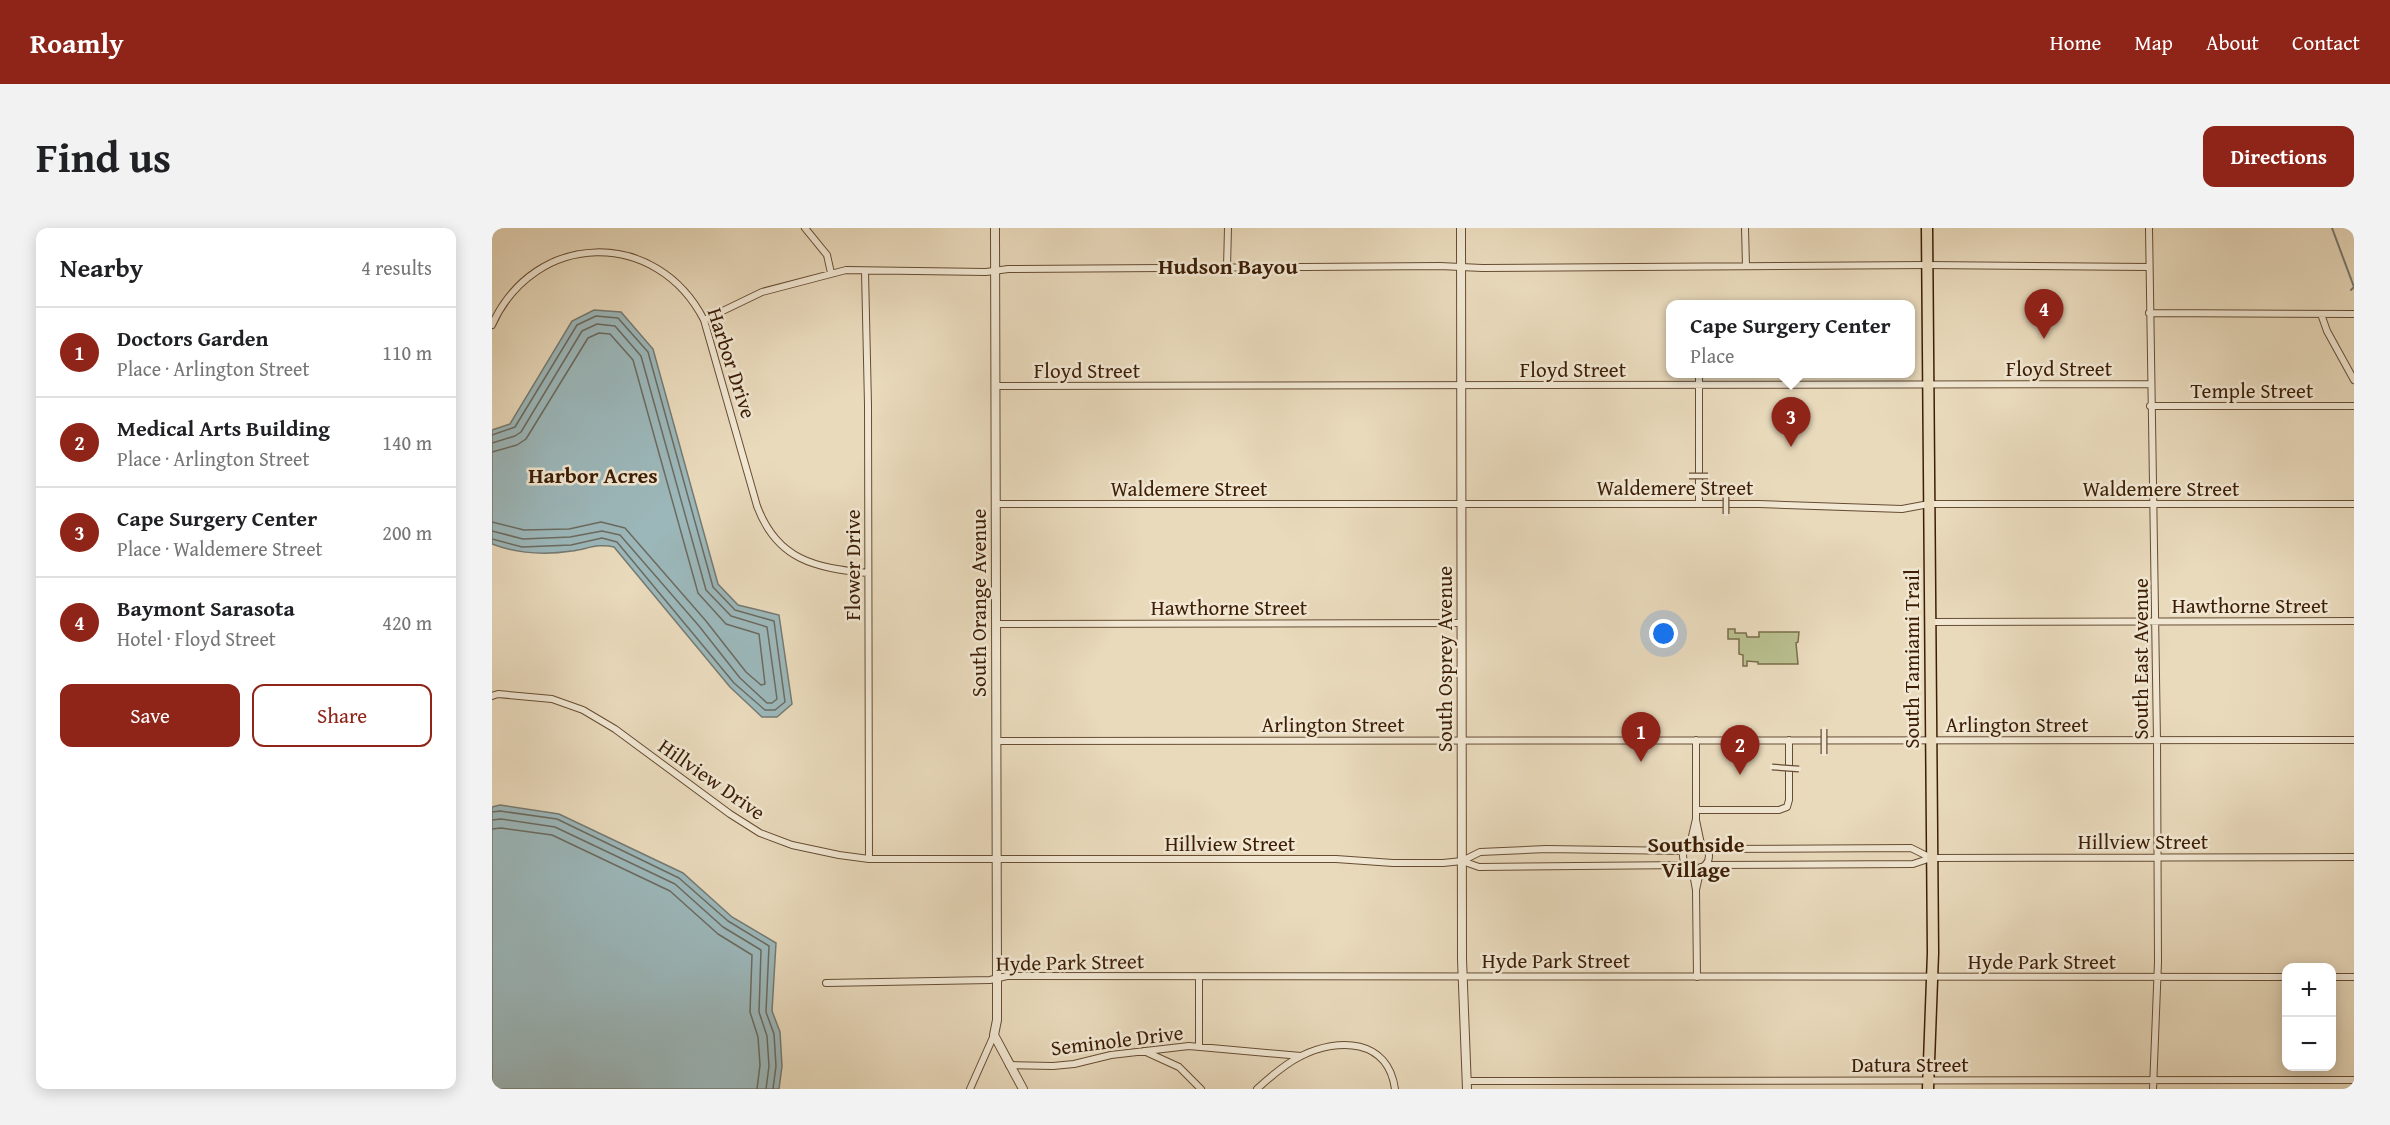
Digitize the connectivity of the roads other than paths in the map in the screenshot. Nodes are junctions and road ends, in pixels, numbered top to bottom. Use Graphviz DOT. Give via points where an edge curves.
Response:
graph roads {
  1 [pos="805,228"];
  2 [pos="995,228"];
  3 [pos="1228,228"];
  4 [pos="1461,228"];
  5 [pos="1745,228"];
  6 [pos="1927,228"];
  7 [pos="2149,228"];
  8 [pos="1927,265"];
  9 [pos="1746,266"];
  10 [pos="1227,267"];
  11 [pos="1462,267"];
  12 [pos="2148,267"];
  13 [pos="995,270"];
  14 [pos="865,271"];
  15 [pos="831,273"];
  16 [pos="2149,314"];
  17 [pos="2321,314"];
  18 [pos="2354,314"];
  19 [pos="704,320"];
  20 [pos="492,324"];
  21 [pos="1699,378"];
  22 [pos="2354,380"];
  23 [pos="1928,384"];
  24 [pos="2150,384"];
  25 [pos="1699,385"];
  26 [pos="996,386"];
  27 [pos="1462,386"];
  28 [pos="2150,406"];
  29 [pos="2354,406"];
  30 [pos="1689,476"];
  31 [pos="1708,476"];
  32 [pos="1726,484"];
  33 [pos="1699,503"];
  34 [pos="996,504"];
  35 [pos="1462,504"];
  36 [pos="1929,504"];
  37 [pos="2153,504"];
  38 [pos="2354,504"];
  39 [pos="1726,514"];
  40 [pos="868,573"];
  41 [pos="2354,621"];
  42 [pos="1930,622"];
  43 [pos="2156,622"];
  44 [pos="1461,623"];
  45 [pos="997,624"];
  46 [pos="492,689"];
  47 [pos="495,695"];
  48 [pos="1824,729"];
  49 [pos="1696,740"];
  50 [pos="1789,740"];
  51 [pos="1931,740"];
  52 [pos="2157,740"];
  53 [pos="2354,740"];
  54 [pos="997,741"];
  55 [pos="1462,741"];
  56 [pos="1824,754"];
  57 [pos="1772,767"];
  58 [pos="1798,769"];
  59 [pos="1696,810"];
  60 [pos="1696,819"];
  61 [pos="1690,845"];
  62 [pos="1704,846"];
  63 [pos="1684,851"];
  64 [pos="2354,857"];
  65 [pos="1931,858"];
  66 [pos="2156,858"];
  67 [pos="869,859"];
  68 [pos="997,859"];
  69 [pos="1462,861"];
  70 [pos="1690,866"];
  71 [pos="1703,866"];
  72 [pos="1696,890"];
  73 [pos="1462,976"];
  74 [pos="1697,976"];
  75 [pos="1199,977"];
  76 [pos="2282,977"];
  77 [pos="2336,977"];
  78 [pos="2354,977"];
  79 [pos="1933,978"];
  80 [pos="2157,978"];
  81 [pos="998,979"];
  82 [pos="826,983"];
  83 [pos="994,1035"];
  84 [pos="1198,1046"];
  85 [pos="1144,1051"];
  86 [pos="1301,1056"];
  87 [pos="1010,1065"];
  88 [pos="2153,1080"];
  89 [pos="2354,1080"];
  90 [pos="1467,1085"];
  91 [pos="1928,1085"];
  92 [pos="970,1089"];
  93 [pos="1023,1089"];
  94 [pos="1201,1089"];
  95 [pos="1257,1089"];
  96 [pos="1395,1089"];
  97 [pos="2153,1089"];
  1 -- 15 [label="street" via="824,249"];
  2 -- 13 [label="street, South Orange Avenue"];
  3 -- 10 [label="street"];
  4 -- 11 [label="street, South Osprey Avenue"];
  5 -- 9 [label="street"];
  6 -- 8 [label="main road, South Tamiami Trail"];
  7 -- 12 [label="street, South East Avenue"];
  8 -- 9 [label="street"];
  8 -- 12 [label="street"];
  8 -- 23 [label="main road, South Tamiami Trail"];
  9 -- 11 [label="street"];
  10 -- 11 [label="street"];
  10 -- 13 [label="street"];
  11 -- 27 [label="street, South Osprey Avenue"];
  12 -- 16 [label="street, South East Avenue"];
  13 -- 14 [label="street"];
  13 -- 26 [label="street, South Orange Avenue"];
  14 -- 15 [label="street"];
  14 -- 40 [label="street, Flower Drive"];
  15 -- 19 [label="street" via="762,292"];
  16 -- 17 [label="street"];
  16 -- 24 [label="street, South East Avenue"];
  17 -- 18 [label="street"];
  17 -- 22 [label="street"];
  19 -- 20 [label="street, Harbor Drive" via="692,298 664,272 629,255 603,250 560,258 535,272 506,298"];
  19 -- 40 [label="street, Harbor Drive" via="757,506 768,531 785,549 806,562"];
  21 -- 25 [label="street"];
  23 -- 24 [label="street, Floyd Street"];
  23 -- 25 [label="street, Floyd Street"];
  23 -- 36 [label="main road, South Tamiami Trail"];
  24 -- 28 [label="street, South East Avenue"];
  25 -- 27 [label="street, Floyd Street"];
  25 -- 33 [label="street"];
  26 -- 27 [label="street, Floyd Street"];
  26 -- 34 [label="street, South Orange Avenue"];
  27 -- 35 [label="street, South Osprey Avenue"];
  28 -- 29 [label="street, Temple Street"];
  28 -- 37 [label="street, South East Avenue"];
  30 -- 31 [label="street, bridge"];
  32 -- 39 [label="street, bridge"];
  33 -- 35 [label="street, Waldemere Street"];
  33 -- 36 [label="street, Waldemere Street" via="1866,509"];
  34 -- 35 [label="street, Waldemere Street"];
  34 -- 45 [label="street, South Orange Avenue"];
  35 -- 44 [label="street, South Osprey Avenue"];
  36 -- 37 [label="street, Waldemere Street"];
  36 -- 42 [label="main road, South Tamiami Trail"];
  37 -- 38 [label="street, Waldemere Street"];
  37 -- 43 [label="street, South East Avenue"];
  40 -- 67 [label="street, Flower Drive"];
  41 -- 43 [label="street, Hawthorne Street"];
  42 -- 43 [label="street, Hawthorne Street"];
  42 -- 51 [label="main road, South Tamiami Trail"];
  43 -- 52 [label="street, South East Avenue"];
  44 -- 45 [label="street, Hawthorne Street"];
  44 -- 55 [label="street, South Osprey Avenue"];
  45 -- 54 [label="street, South Orange Avenue"];
  46 -- 47 [label="street"];
  47 -- 67 [label="street, Hillview Drive" via="552,699 590,713 768,837"];
  48 -- 56 [label="street, bridge"];
  49 -- 50 [label="street, Arlington Street"];
  49 -- 55 [label="street, Arlington Street"];
  49 -- 59 [label="street"];
  50 -- 51 [label="street, Arlington Street"];
  50 -- 59 [label="street" via="1788,804 1783,809"];
  51 -- 52 [label="street, Arlington Street"];
  51 -- 65 [label="main road, South Tamiami Trail"];
  52 -- 53 [label="street, Arlington Street"];
  52 -- 66 [label="street, South East Avenue"];
  54 -- 55 [label="street, Arlington Street"];
  54 -- 68 [label="street, South Orange Avenue"];
  55 -- 69 [label="street, South Osprey Avenue"];
  57 -- 58 [label="street, bridge"];
  59 -- 60 [label="street"];
  60 -- 61 [label="street"];
  60 -- 62 [label="street"];
  61 -- 62 [label="street"];
  61 -- 63 [label="street"];
  62 -- 65 [label="street, Hillview Street" via="1911,848"];
  62 -- 71 [label="street" via="1709,857"];
  63 -- 69 [label="street, Hillview Street" via="1546,849 1480,852"];
  63 -- 70 [label="street"];
  64 -- 66 [label="street, Hillview Street"];
  65 -- 66 [label="street, Hillview Street"];
  65 -- 71 [label="street, Hillview Street" via="1913,864"];
  65 -- 79 [label="main road, South Tamiami Trail"];
  66 -- 80 [label="street, South East Avenue"];
  67 -- 68 [label="street, Hillview Drive"];
  68 -- 69 [label="street, Hillview Street"];
  68 -- 81 [label="street, South Orange Avenue"];
  69 -- 70 [label="street, Hillview Street" via="1479,867"];
  69 -- 73 [label="street, South Osprey Avenue"];
  70 -- 71 [label="street"];
  70 -- 72 [label="street"];
  71 -- 72 [label="street"];
  72 -- 74 [label="street"];
  73 -- 74 [label="street, Hyde Park Street"];
  73 -- 75 [label="street, Hyde Park Street"];
  73 -- 90 [label="street, South Osprey Avenue"];
  74 -- 79 [label="street, Hyde Park Street"];
  75 -- 81 [label="street, Hyde Park Street"];
  75 -- 84 [label="street"];
  76 -- 80 [label="street, Hyde Park Street"];
  77 -- 78 [label="street"];
  79 -- 80 [label="street, Hyde Park Street"];
  79 -- 91 [label="main road, South Tamiami Trail"];
  80 -- 88 [label="street, South East Avenue"];
  81 -- 82 [label="street, Hyde Park Street"];
  81 -- 83 [label="street, South Orange Avenue"];
  83 -- 87 [label="street"];
  83 -- 92 [label="street"];
  84 -- 85 [label="street, Seminole Drive"];
  84 -- 86 [label="street, Seminole Drive"];
  85 -- 87 [label="street, Seminole Drive" via="1074,1064"];
  85 -- 94 [label="street" via="1179,1068"];
  86 -- 95 [label="street"];
  86 -- 96 [label="street" via="1346,1044 1372,1050 1389,1068"];
  87 -- 93 [label="street"];
  88 -- 89 [label="street, Datura Street"];
  88 -- 91 [label="street, Datura Street"];
  88 -- 97 [label="street, South East Avenue"];
  90 -- 91 [label="street, Datura Street"];
}
